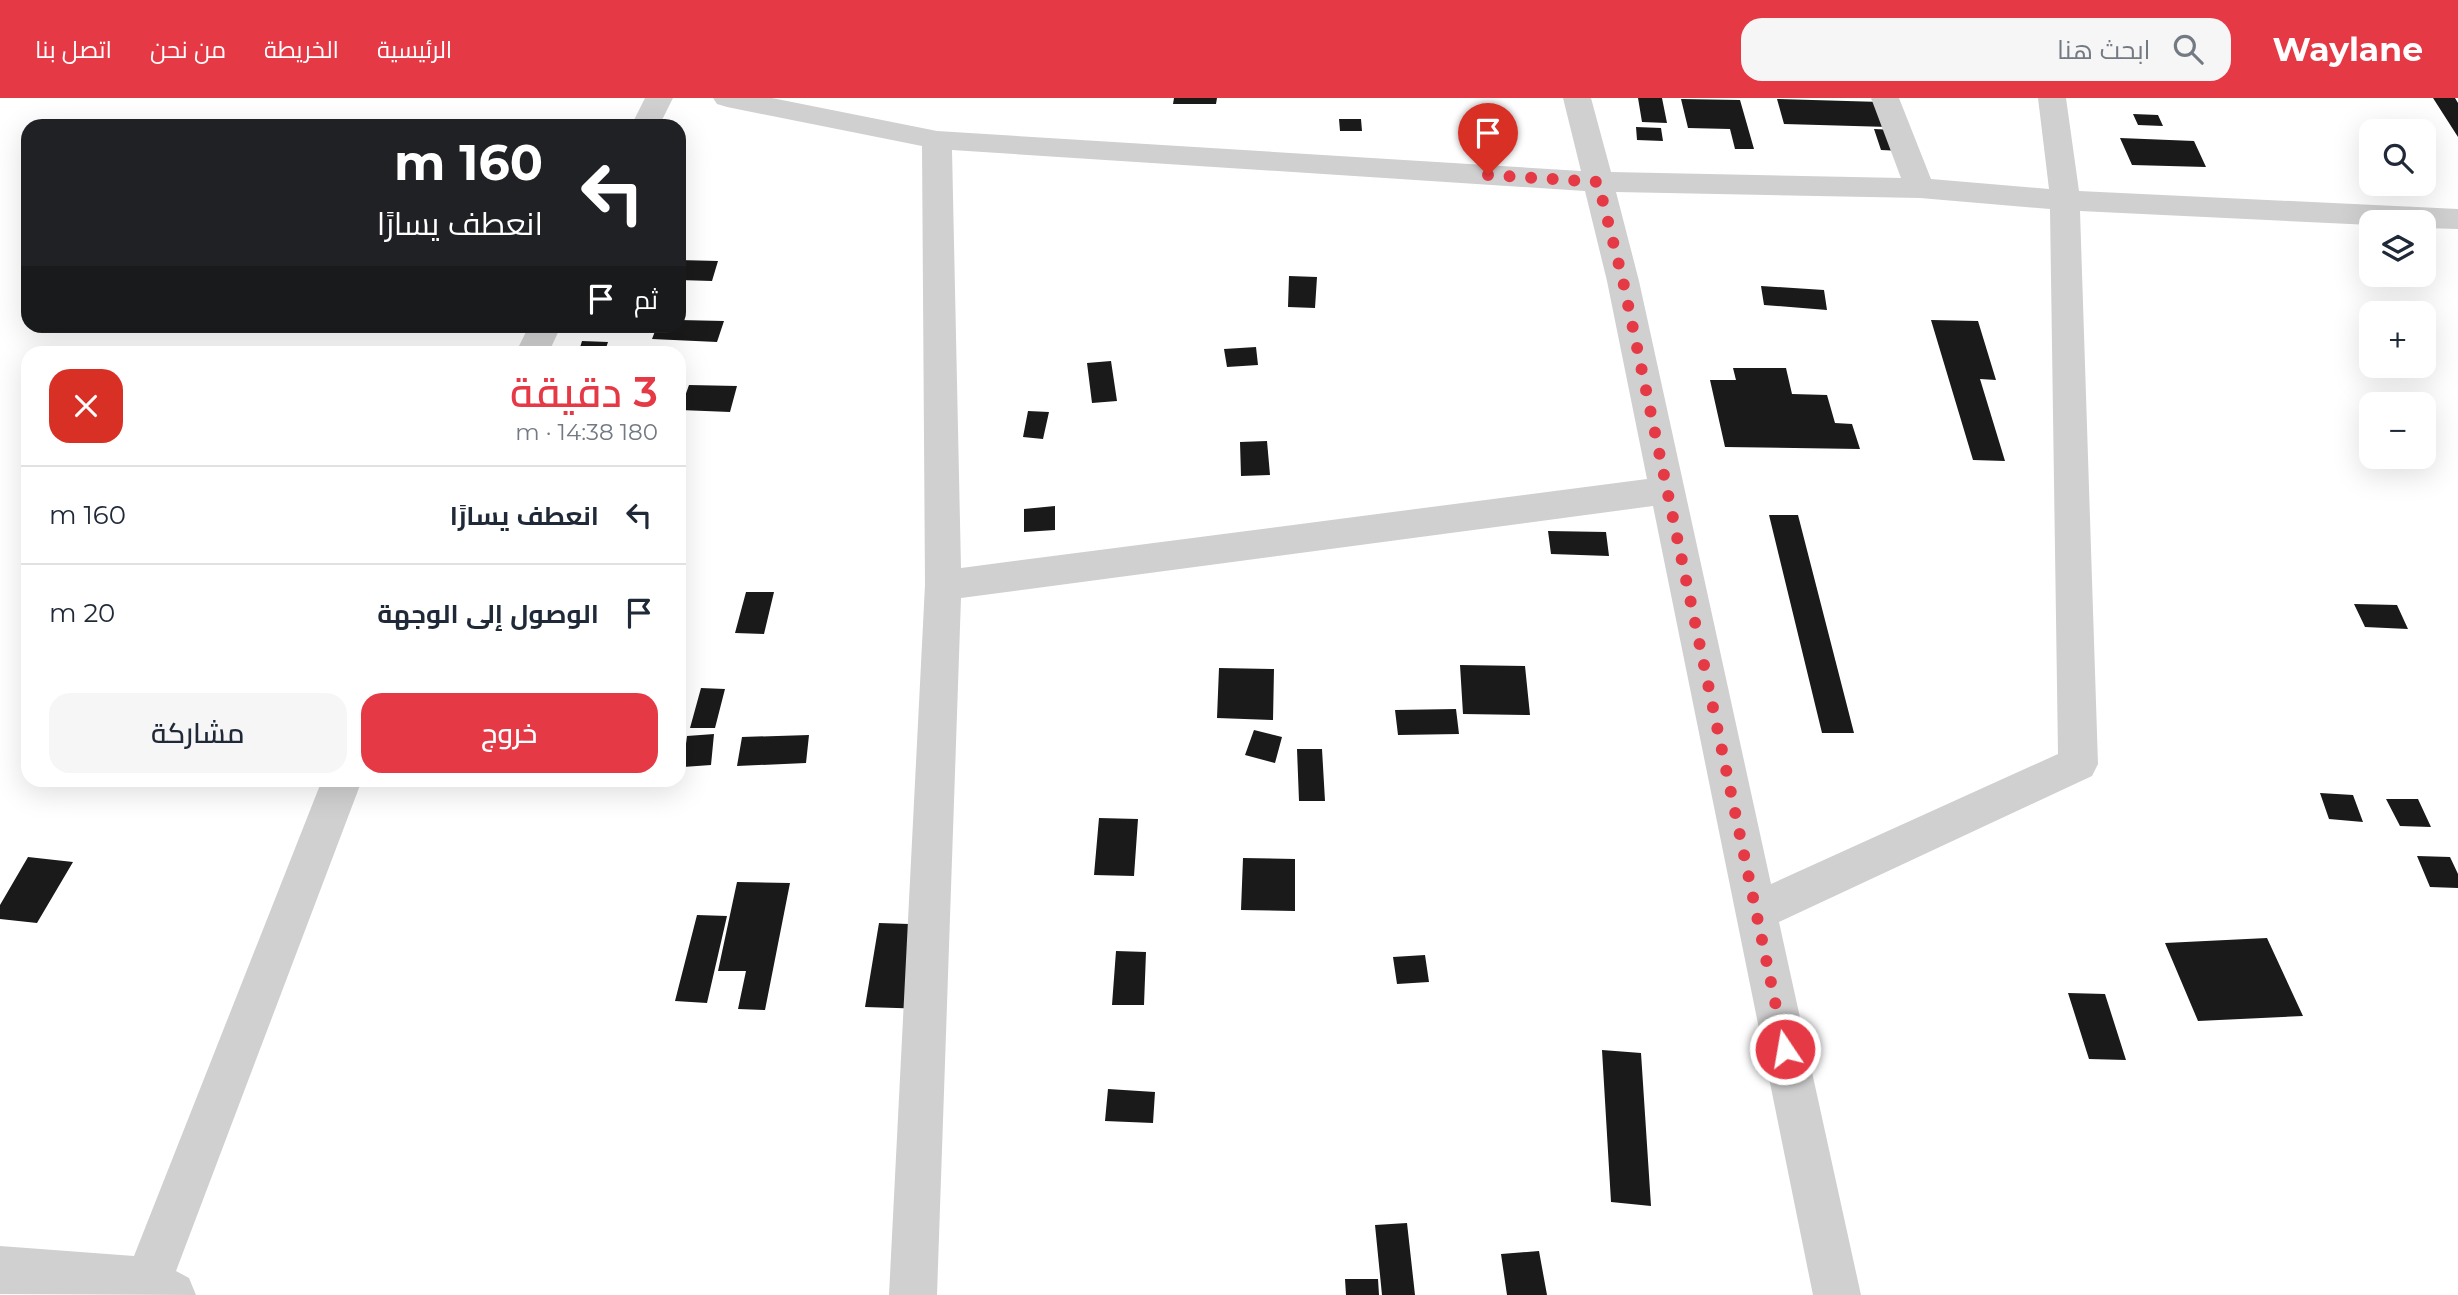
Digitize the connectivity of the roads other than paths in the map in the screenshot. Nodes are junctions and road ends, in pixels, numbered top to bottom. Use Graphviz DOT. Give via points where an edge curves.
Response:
graph roads {
  1 [pos="659,98"];
  2 [pos="727,98"];
  3 [pos="1577,98"];
  4 [pos="1885,98"];
  5 [pos="2052,98"];
  6 [pos="648,119"];
  7 [pos="937,140"];
  8 [pos="1598,182"];
  9 [pos="1920,188"];
  10 [pos="2065,200"];
  11 [pos="2458,219"];
  12 [pos="1667,490"];
  13 [pos="943,584"];
  14 [pos="339,787"];
  15 [pos="1756,912"];
  16 [pos="0,1270"];
  17 [pos="154,1290"];
  18 [pos="913,1295"];
  19 [pos="1837,1295"];
  1 -- 6 [label="street"];
  2 -- 7 [label="street"];
  3 -- 8 [label="street"];
  4 -- 9 [label="street"];
  5 -- 10 [label="street"];
  7 -- 8 [label="street"];
  7 -- 13 [label="street"];
  8 -- 9 [label="street"];
  8 -- 12 [label="street"];
  9 -- 10 [label="street"];
  10 -- 11 [label="street"];
  10 -- 15 [label="street" via="2078,764"];
  12 -- 13 [label="street"];
  12 -- 15 [label="street"];
  13 -- 18 [label="street"];
  14 -- 17 [label="street"];
  15 -- 19 [label="street"];
  16 -- 17 [label="street"];
}
